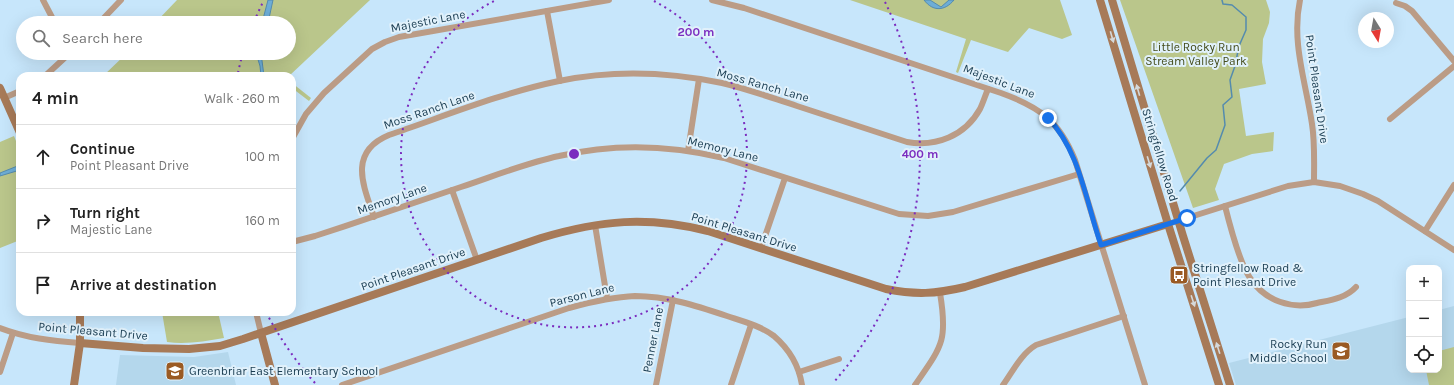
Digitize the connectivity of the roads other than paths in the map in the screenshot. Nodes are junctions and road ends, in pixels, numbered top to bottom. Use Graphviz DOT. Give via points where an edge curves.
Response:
graph roads {
  1 [pos="43,0"];
  2 [pos="121,0"];
  3 [pos="609,0"];
  4 [pos="712,0"];
  5 [pos="1100,0"];
  6 [pos="1112,0"];
  7 [pos="1300,0"];
  8 [pos="1396,3"];
  9 [pos="547,11"];
  10 [pos="51,16"];
  11 [pos="106,16"];
  12 [pos="62,60"];
  13 [pos="1454,61"];
  14 [pos="1454,66"];
  15 [pos="49,72"];
  16 [pos="699,79"];
  17 [pos="560,81"];
  18 [pos="0,88"];
  19 [pos="988,89"];
  20 [pos="16,93"];
  21 [pos="4,98"];
  22 [pos="1390,120"];
  23 [pos="16,124"];
  24 [pos="296,132"];
  25 [pos="688,150"];
  26 [pos="1079,174"];
  27 [pos="785,178"];
  28 [pos="1314,182"];
  29 [pos="1454,185"];
  30 [pos="452,190"];
  31 [pos="1225,206"];
  32 [pos="374,217"];
  33 [pos="1178,221"];
  34 [pos="595,224"];
  35 [pos="1168,224"];
  36 [pos="1424,231"];
  37 [pos="296,241"];
  38 [pos="1101,245"];
  39 [pos="761,248"];
  40 [pos="1454,250"];
  41 [pos="477,260"];
  42 [pos="1356,287"];
  43 [pos="940,293"];
  44 [pos="607,298"];
  45 [pos="673,300"];
  46 [pos="80,316"];
  47 [pos="257,316"];
  48 [pos="1124,316"];
  49 [pos="751,325"];
  50 [pos="0,328"];
  51 [pos="13,333"];
  52 [pos="261,333"];
  53 [pos="80,343"];
  54 [pos="839,359"];
  55 [pos="0,372"];
  56 [pos="799,372"];
  57 [pos="351,383"];
  58 [pos="74,385"];
  59 [pos="274,385"];
  60 [pos="342,385"];
  61 [pos="656,385"];
  62 [pos="731,385"];
  63 [pos="802,385"];
  64 [pos="915,385"];
  65 [pos="1003,385"];
  66 [pos="1145,385"];
  67 [pos="1219,385"];
  68 [pos="1230,385"];
  1 -- 10 [label="street"];
  2 -- 11 [label="street"];
  3 -- 9 [label="street, Majestic Lane"];
  4 -- 19 [label="street, Majestic Lane" via="751,10"];
  5 -- 35 [label="street, Stringfellow Road, one-way"];
  33 -- 6 [label="street, Stringfellow Road, one-way"];
  7 -- 28 [label="street, Point Pleasant Drive" via="1296,25 1313,127"];
  8 -- 13 [label="street" via="1412,11"];
  9 -- 17 [label="street"];
  9 -- 24 [label="street, Majestic Lane" via="399,37 385,42 372,50 324,93 306,114"];
  12 -- 15 [label="street"];
  14 -- 22 [label="street"];
  16 -- 17 [label="street, Moss Ranch Lane" via="631,74"];
  16 -- 19 [label="street, Moss Ranch Lane" via="749,90 907,142 920,143 944,140 960,131 975,117"];
  16 -- 25 [label="street"];
  17 -- 32 [label="street, Moss Ranch Lane" via="508,95 378,141 369,150 362,171 363,184"];
  18 -- 21 [label="street"];
  19 -- 26 [label="street, Majestic Lane" via="1025,102 1048,118 1066,142"];
  20 -- 21 [label="street"];
  21 -- 23 [label="street"];
  25 -- 27 [label="street, Memory Lane" via="724,158"];
  25 -- 30 [label="street, Memory Lane" via="637,147 581,151 538,161"];
  26 -- 27 [label="street, Memory Lane" via="953,212 922,216 887,211"];
  26 -- 38 [label="street, Majestic Lane"];
  27 -- 39 [label="street"];
  28 -- 31 [label="street, Point Pleasant Drive" via="1288,186"];
  28 -- 36 [label="street, Point Pleasant Drive" via="1340,186 1363,194"];
  29 -- 36 [label="street"];
  30 -- 32 [label="street, Memory Lane"];
  30 -- 41 [label="street"];
  31 -- 33 [label="street, Point Pleasant Drive"];
  31 -- 42 [label="street" via="1246,272 1256,286 1269,297 1288,304 1308,305 1344,296"];
  32 -- 37 [label="street, Memory Lane"];
  33 -- 35 [label="street, Point Pleasant Drive"];
  68 -- 33 [label="street, Stringfellow Road, one-way"];
  34 -- 39 [label="street, Point Pleasant Drive" via="633,221 672,224 708,231"];
  34 -- 41 [label="street, Point Pleasant Drive"];
  34 -- 44 [label="street"];
  35 -- 38 [label="street, Point Pleasant Drive"];
  35 -- 67 [label="street, Stringfellow Road, one-way"];
  36 -- 40 [label="street, Point Pleasant Drive"];
  38 -- 43 [label="street, Point Pleasant Drive"];
  38 -- 48 [label="street, Majestic Lane"];
  39 -- 43 [label="street, Point Pleasant Drive" via="886,289"];
  41 -- 52 [label="street, Point Pleasant Drive"];
  43 -- 64 [label="street" via="944,324 942,340 935,356"];
  44 -- 45 [label="street, Parson Lane" via="637,296"];
  44 -- 57 [label="street, Parson Lane" via="569,308"];
  45 -- 49 [label="street, Parson Lane"];
  45 -- 61 [label="street, Penner Lane"];
  46 -- 53 [label="street"];
  47 -- 52 [label="street"];
  48 -- 65 [label="street" via="1036,345 1021,359"];
  48 -- 66 [label="street, Majestic Lane"];
  49 -- 56 [label="street, Parson Lane" via="765,330 781,342"];
  49 -- 62 [label="street"];
  50 -- 51 [label="street, Point Pleasant Drive"];
  51 -- 53 [label="street, Point Pleasant Drive" via="42,340"];
  51 -- 55 [label="street"];
  52 -- 53 [label="street, Point Pleasant Drive" via="220,346 189,349"];
  52 -- 59 [label="street"];
  53 -- 58 [label="street"];
  54 -- 56 [label="street"];
  56 -- 63 [label="street, Parson Lane"];
  57 -- 60 [label="street, Parson Lane"];
}
